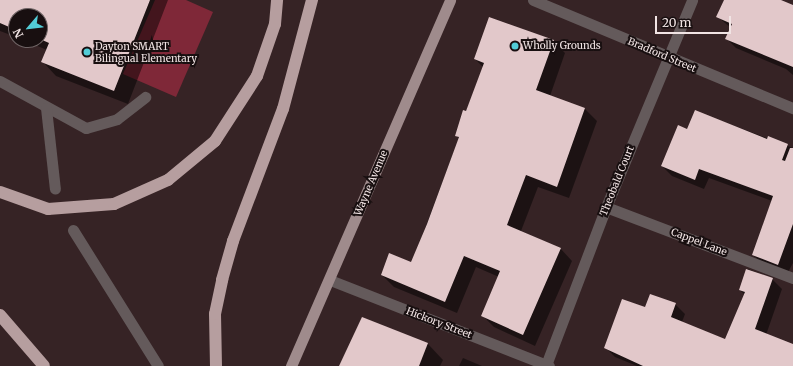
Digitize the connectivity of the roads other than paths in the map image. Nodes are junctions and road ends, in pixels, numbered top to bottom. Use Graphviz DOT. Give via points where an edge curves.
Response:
graph roads {
  1 [pos="277,0"];
  2 [pos="312,0"];
  3 [pos="450,0"];
  4 [pos="532,0"];
  5 [pos="692,0"];
  6 [pos="668,58"];
  7 [pos="0,81"];
  8 [pos="145,97"];
  9 [pos="46,108"];
  10 [pos="793,108"];
  11 [pos="56,188"];
  12 [pos="0,192"];
  13 [pos="606,207"];
  14 [pos="73,230"];
  15 [pos="793,278"];
  16 [pos="330,280"];
  17 [pos="0,315"];
  18 [pos="548,365"];
  19 [pos="44,366"];
  20 [pos="158,366"];
  21 [pos="216,366"];
  22 [pos="291,366"];
  1 -- 12 [label="highway" via="275,24 257,76 215,141 168,180 114,204 48,209"];
  2 -- 21 [label="highway" via="283,109 233,241 222,280 215,314"];
  3 -- 16 [label="main road, Wayne Avenue"];
  4 -- 6 [label="street, Bradford Street"];
  5 -- 6 [label="street, Theobald Court"];
  6 -- 10 [label="street, Bradford Street"];
  6 -- 13 [label="street, Theobald Court"];
  7 -- 9 [label="street"];
  8 -- 9 [label="street" via="117,119 86,128"];
  9 -- 11 [label="street"];
  13 -- 15 [label="street, Cappel Lane"];
  13 -- 18 [label="street, Theobald Court"];
  14 -- 20 [label="street"];
  16 -- 18 [label="street, Hickory Street"];
  16 -- 22 [label="main road, Wayne Avenue"];
  17 -- 19 [label="highway"];
}
